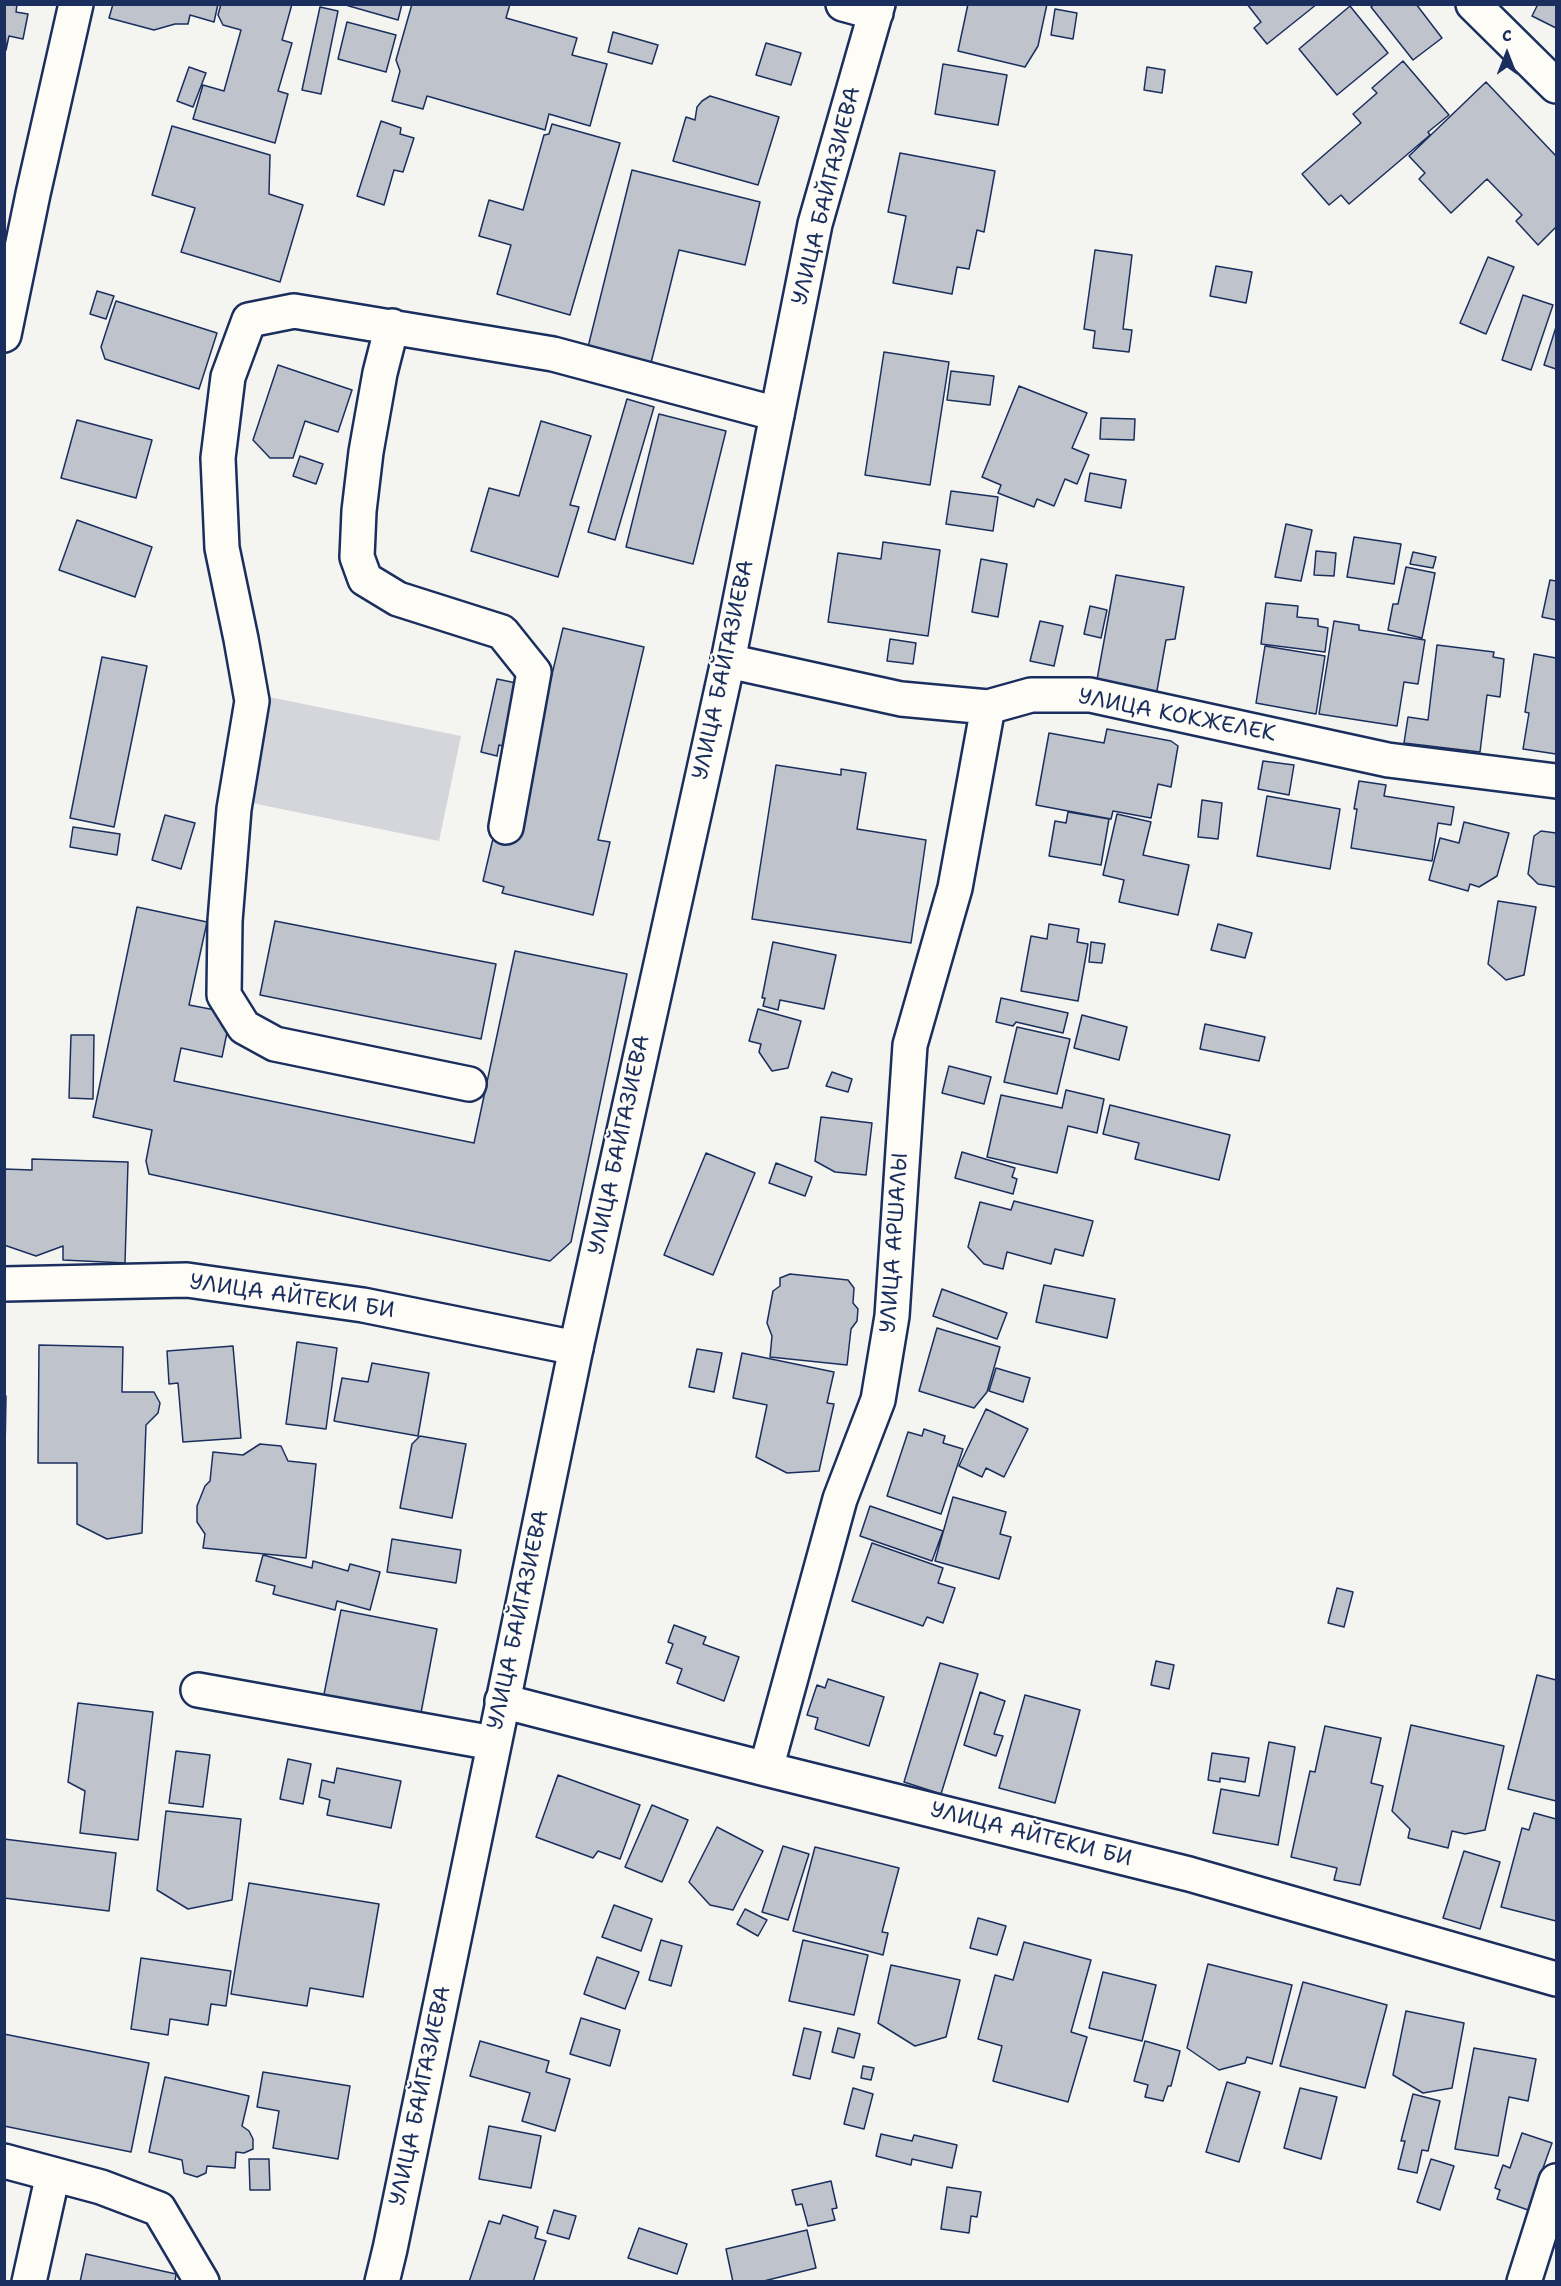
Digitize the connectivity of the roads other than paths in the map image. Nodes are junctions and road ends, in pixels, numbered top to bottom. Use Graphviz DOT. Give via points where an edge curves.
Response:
graph roads {
  1 [pos="76,4"];
  2 [pos="843,4"];
  3 [pos="1473,4"];
  4 [pos="877,9"];
  5 [pos="1557,86"];
  6 [pos="392,326"];
  7 [pos="4,335"];
  8 [pos="777,414"];
  9 [pos="728,661"];
  10 [pos="988,708"];
  11 [pos="1557,781"];
  12 [pos="507,827"];
  13 [pos="469,1084"];
  14 [pos="4,1284"];
  15 [pos="576,1348"];
  16 [pos="198,1690"];
  17 [pos="502,1701"];
  18 [pos="493,1743"];
  19 [pos="765,1769"];
  20 [pos="1557,1979"];
  21 [pos="4,2161"];
  22 [pos="53,2174"];
  23 [pos="1557,2181"];
  24 [pos="29,2282"];
  25 [pos="202,2282"];
  26 [pos="382,2282"];
  27 [pos="1524,2282"];
  1 -- 7 [label="street"];
  2 -- 4 [label="street"];
  3 -- 5 [label="street"];
  4 -- 8 [label="street, УЛИЦА БАЙГАЗИЕВА" via="815,224"];
  6 -- 8 [label="street" via="553,354"];
  6 -- 12 [label="street" via="366,452 357,557 365,579 398,599 502,632 534,672"];
  6 -- 13 [label="street" via="294,311 249,320 228,377 218,458 222,548 252,701 234,809 224,995 244,1027 275,1044"];
  8 -- 9 [label="street, УЛИЦА БАЙГАЗИЕВА"];
  9 -- 10 [label="street, УЛИЦА КОКЖЕЛЕК" via="901,699"];
  9 -- 15 [label="street, УЛИЦА БАЙГАЗИЕВА"];
  10 -- 11 [label="street, УЛИЦА КОКЖЕЛЕК" via="1030,695 1090,695 1388,760"];
  10 -- 19 [label="street, УЛИЦА АРШАЛЫ" via="956,888 910,1045 892,1316 878,1400 840,1500"];
  14 -- 15 [label="street, УЛИЦА АЙТЕКИ БИ" via="187,1281 363,1305"];
  15 -- 17 [label="street, УЛИЦА БАЙГАЗИЕВА"];
  16 -- 18 [label="street"];
  17 -- 18 [label="street, УЛИЦА БАЙГАЗИЕВА"];
  17 -- 19 [label="street, УЛИЦА АЙТЕКИ БИ"];
  18 -- 26 [label="street, УЛИЦА БАЙГАЗИЕВА"];
  19 -- 20 [label="street, УЛИЦА АЙТЕКИ БИ" via="1189,1874"];
  21 -- 22 [label="street"];
  22 -- 24 [label="street"];
  22 -- 25 [label="street" via="159,2209"];
  23 -- 27 [label="street"];
}
